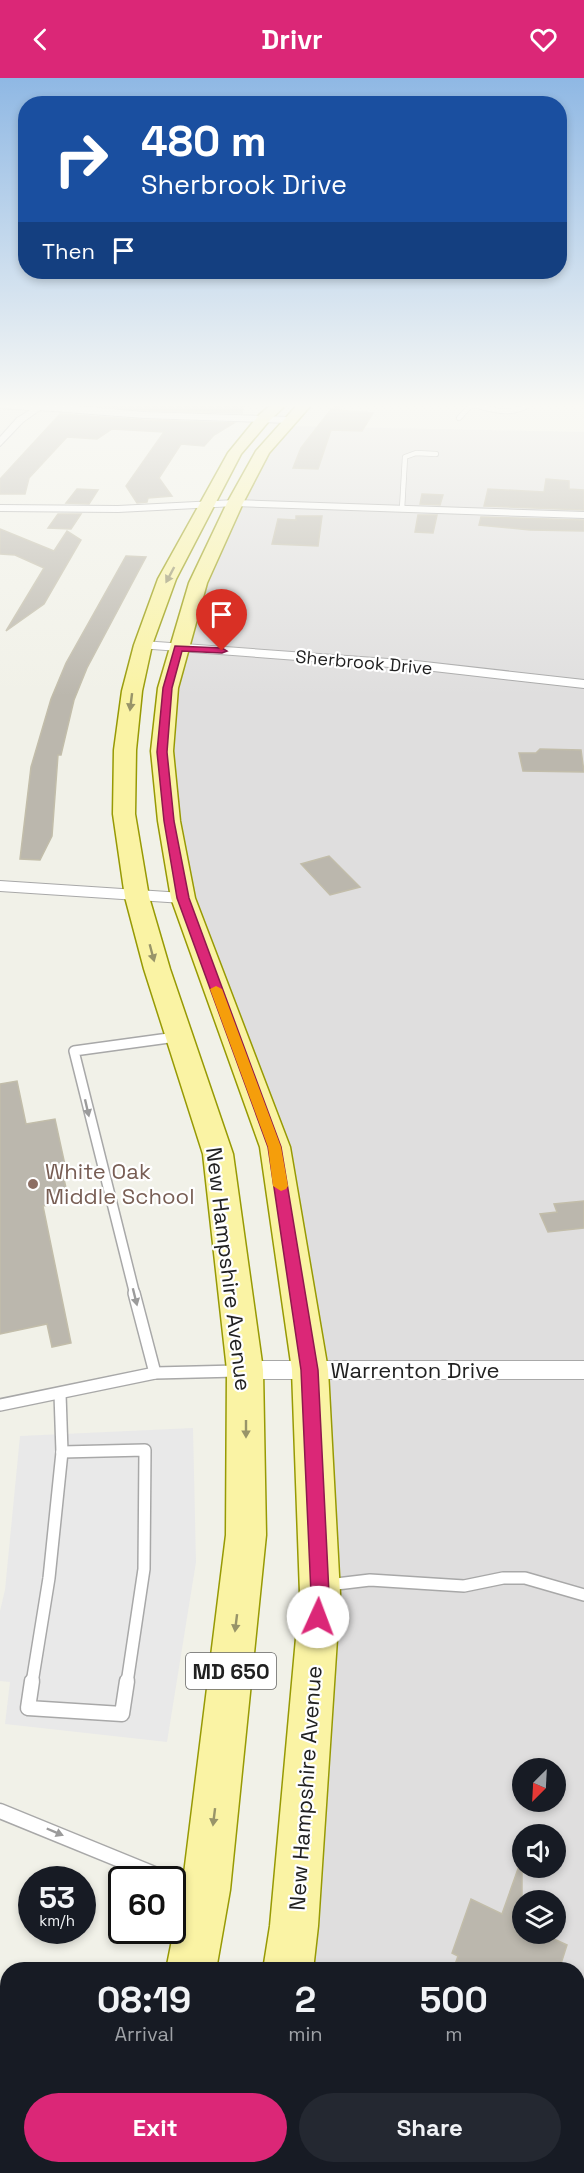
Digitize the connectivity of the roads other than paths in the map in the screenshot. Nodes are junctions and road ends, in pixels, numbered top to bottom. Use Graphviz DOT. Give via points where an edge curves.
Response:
graph roads {
  1 [pos="209,501"];
  2 [pos="402,501"];
  3 [pos="235,503"];
  4 [pos="206,506"];
  5 [pos="0,508"];
  6 [pos="402,509"];
  7 [pos="584,515"];
  8 [pos="143,645"];
  9 [pos="178,648"];
  10 [pos="584,684"];
  11 [pos="0,886"];
  12 [pos="137,897"];
  13 [pos="183,898"];
  14 [pos="178,1037"];
  15 [pos="245,1370"];
  16 [pos="310,1370"];
  17 [pos="584,1370"];
  18 [pos="155,1373"];
  19 [pos="60,1394"];
  20 [pos="0,1406"];
  21 [pos="62,1452"];
  22 [pos="319,1586"];
  23 [pos="584,1595"];
  24 [pos="0,1811"];
  25 [pos="139,1866"];
  26 [pos="185,1866"];
  27 [pos="186,1922"];
  28 [pos="190,1962"];
  29 [pos="289,1962"];
  1 -- 4 [label="main road, New Hampshire Avenue / MD 650"];
  2 -- 6 [label="lane"];
  3 -- 4 [label="street"];
  3 -- 6 [label="street"];
  3 -- 9 [label="main road, New Hampshire Avenue" via="198,583"];
  4 -- 5 [label="street"];
  4 -- 8 [label="main road, New Hampshire Avenue / MD 650, one-way" via="167,579"];
  6 -- 7 [label="street"];
  8 -- 9 [label="street, Sherbrook Drive"];
  8 -- 12 [label="main road, New Hampshire Avenue / MD 650, one-way" via="132,691 125,750 124,814"];
  9 -- 10 [label="street, Sherbrook Drive" via="444,668"];
  9 -- 13 [label="main road, New Hampshire Avenue" via="168,688 162,752"];
  11 -- 12 [label="street"];
  12 -- 13 [label="street"];
  12 -- 14 [label="main road, New Hampshire Avenue / MD 650, one-way"];
  13 -- 16 [label="main road, New Hampshire Avenue" via="274,1147"];
  14 -- 15 [label="main road, New Hampshire Avenue / MD 650" via="218,1154"];
  14 -- 18 [label="lane, one-way" via="74,1051"];
  15 -- 16 [label="street, Warrenton Drive"];
  15 -- 18 [label="lane"];
  15 -- 26 [label="main road, New Hampshire Avenue / MD 650, one-way" via="246,1535"];
  16 -- 17 [label="street, Warrenton Drive"];
  16 -- 22 [label="main road, New Hampshire Avenue"];
  18 -- 19 [label="lane"];
  19 -- 20 [label="lane"];
  19 -- 21 [label="lane"];
  21 -- 21 [label="lane" via="49,1578 28,1708 122,1714 144,1569 145,1450"];
  22 -- 23 [label="lane" via="370,1580 464,1586 525,1578"];
  22 -- 29 [label="main road, New Hampshire Avenue"];
  24 -- 25 [label="lane, one-way"];
  27 -- 28 [label="main road, New Hampshire Avenue / MD 650"];
}
